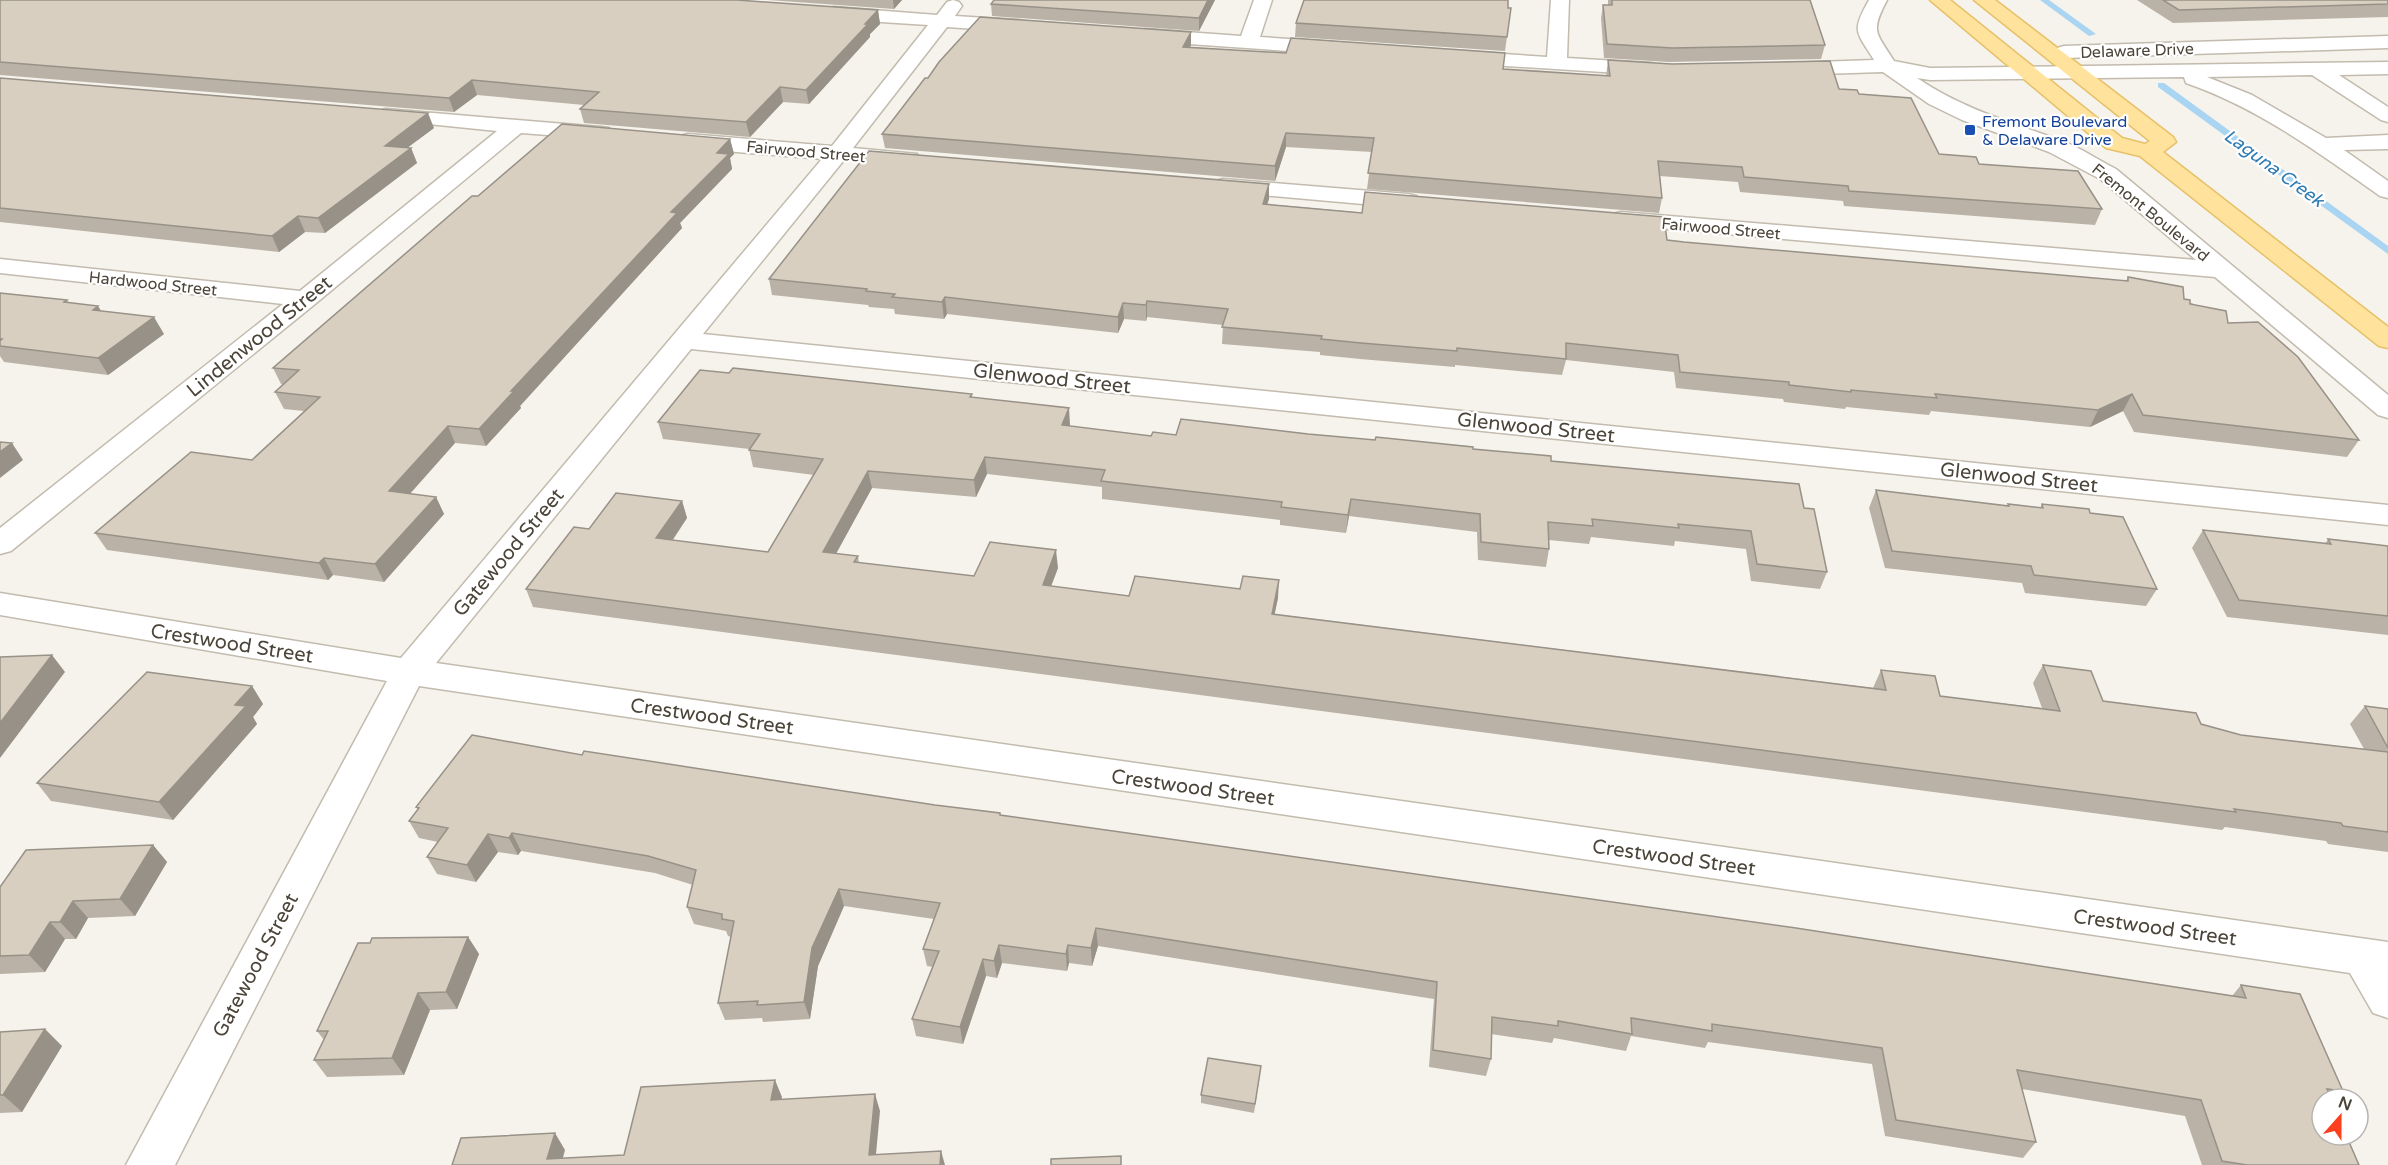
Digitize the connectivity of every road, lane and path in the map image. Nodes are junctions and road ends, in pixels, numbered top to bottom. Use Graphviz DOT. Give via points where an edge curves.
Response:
graph roads {
  1 [pos="1263,0"];
  2 [pos="1560,0"];
  3 [pos="1878,0"];
  4 [pos="1939,0"];
  5 [pos="1983,0"];
  6 [pos="950,10"];
  7 [pos="812,11"];
  8 [pos="1037,27"];
  9 [pos="1131,34"];
  10 [pos="1249,42"];
  11 [pos="2388,42"];
  12 [pos="1351,50"];
  13 [pos="2052,52"];
  14 [pos="2005,54"];
  15 [pos="1441,56"];
  16 [pos="1557,63"];
  17 [pos="1887,66"];
  18 [pos="2388,68"];
  19 [pos="2316,69"];
  20 [pos="1669,70"];
  21 [pos="1768,70"];
  22 [pos="2250,71"];
  23 [pos="2174,73"];
  24 [pos="2079,74"];
  25 [pos="2030,75"];
  26 [pos="364,113"];
  27 [pos="2274,114"];
  28 [pos="2388,116"];
  29 [pos="516,126"];
  30 [pos="620,135"];
  31 [pos="666,139"];
  32 [pos="2388,142"];
  33 [pos="2320,145"];
  34 [pos="2148,151"];
  35 [pos="838,153"];
  36 [pos="933,161"];
  37 [pos="1206,184"];
  38 [pos="2383,184"];
  39 [pos="1432,203"];
  40 [pos="1599,217"];
  41 [pos="0,267"];
  42 [pos="2223,270"];
  43 [pos="306,298"];
  44 [pos="684,340"];
  45 [pos="2388,340"];
  46 [pos="2388,409"];
  47 [pos="2388,515"];
  48 [pos="0,544"];
  49 [pos="0,604"];
  50 [pos="409,672"];
  51 [pos="2376,959"];
  52 [pos="2388,999"];
  53 [pos="150,1165"];
  1 -- 10 [label="street"];
  2 -- 16 [label="street"];
  3 -- 17 [label="street, Fremont Boulevard" via="1867,20 1866,31"];
  4 -- 14 [label="main road, Fremont Boulevard"];
  5 -- 13 [label="main road"];
  6 -- 7 [label="street"];
  6 -- 8 [label="street"];
  6 -- 35 [label="street, Gatewood Street"];
  9 -- 10 [label="street"];
  10 -- 12 [label="street"];
  11 -- 13 [label="street, Delaware Drive"];
  13 -- 14 [label="street, Delaware Drive"];
  13 -- 24 [label="main road"];
  14 -- 17 [label="street, Delaware Drive" via="1918,58"];
  14 -- 25 [label="main road, Fremont Boulevard"];
  15 -- 16 [label="street"];
  16 -- 20 [label="street"];
  17 -- 21 [label="street, Delaware Drive"];
  17 -- 25 [label="street, Delaware Drive" via="1930,74"];
  17 -- 42 [label="street, Fremont Boulevard" via="1936,100 1969,116 2084,159 2108,174"];
  18 -- 19 [label="street, Delaware Drive"];
  19 -- 22 [label="street, Delaware Drive"];
  19 -- 28 [label="street"];
  22 -- 23 [label="street, Delaware Drive"];
  22 -- 27 [label="street" via="2255,92"];
  23 -- 24 [label="street, Delaware Drive"];
  23 -- 27 [label="street" via="2222,89"];
  24 -- 25 [label="street, Delaware Drive"];
  24 -- 34 [label="main road" via="2165,142"];
  25 -- 34 [label="main road, Fremont Boulevard" via="2114,144"];
  26 -- 29 [label="street"];
  27 -- 33 [label="street"];
  29 -- 30 [label="street"];
  29 -- 43 [label="street, Lindenwood Street"];
  31 -- 35 [label="street, Fairwood Street"];
  32 -- 33 [label="street"];
  33 -- 38 [label="street"];
  34 -- 45 [label="main road, Fremont Boulevard"];
  35 -- 36 [label="street, Fairwood Street"];
  35 -- 44 [label="street, Gatewood Street"];
  37 -- 39 [label="street"];
  40 -- 42 [label="street, Fairwood Street"];
  41 -- 43 [label="street, Hardwood Street"];
  42 -- 46 [label="street, Fremont Boulevard"];
  43 -- 48 [label="street, Lindenwood Street"];
  44 -- 47 [label="street, Glenwood Street"];
  44 -- 50 [label="street, Gatewood Street"];
  49 -- 50 [label="street, Crestwood Street"];
  50 -- 51 [label="street, Crestwood Street"];
  50 -- 53 [label="street, Gatewood Street"];
  51 -- 52 [label="street"];
}
